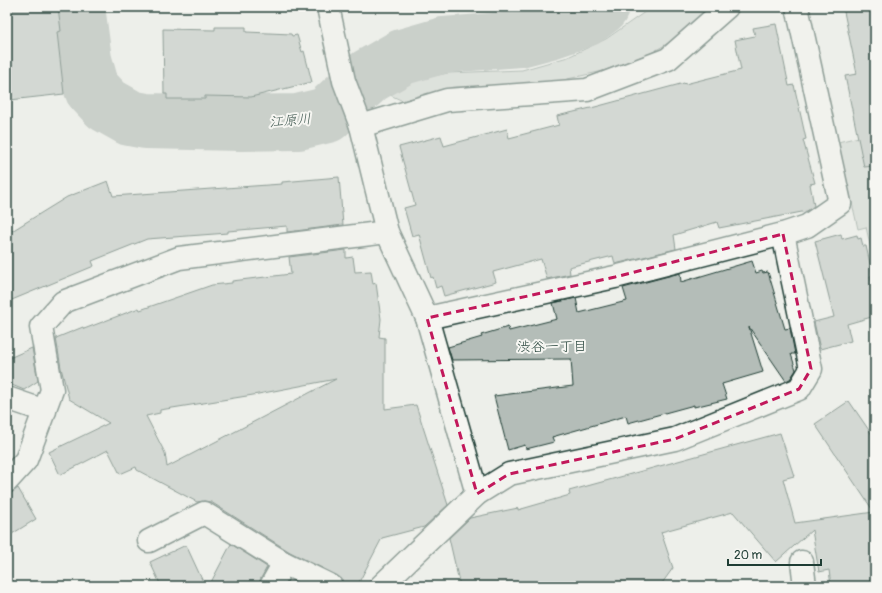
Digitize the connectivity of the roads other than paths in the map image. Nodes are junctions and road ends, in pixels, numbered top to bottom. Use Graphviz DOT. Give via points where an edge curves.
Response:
graph roads {
  1 [pos="328,7"];
  2 [pos="727,7"];
  3 [pos="797,7"];
  4 [pos="360,122"];
  5 [pos="387,232"];
  6 [pos="783,234"];
  7 [pos="427,318"];
  8 [pos="7,398"];
  9 [pos="45,411"];
  10 [pos="7,481"];
  11 [pos="477,494"];
  12 [pos="149,541"];
  13 [pos="802,562"];
  14 [pos="284,563"];
  15 [pos="271,586"];
  16 [pos="331,586"];
  17 [pos="381,586"];
  18 [pos="806,586"];
  1 -- 4 [label="street" via="344,81"];
  2 -- 4 [label="street" via="668,58 587,90 447,100"];
  3 -- 6 [label="street" via="840,203 807,226"];
  4 -- 5 [label="street"];
  5 -- 7 [label="street"];
  5 -- 9 [label="street" via="179,258 63,302 41,327 52,390"];
  6 -- 7 [label="street" via="615,277"];
  6 -- 11 [label="street" via="811,369 799,389 674,439 509,474"];
  7 -- 11 [label="street"];
  8 -- 9 [label="street"];
  9 -- 10 [label="street" via="26,460"];
  11 -- 17 [label="street"];
  12 -- 14 [label="street" via="204,513"];
  13 -- 18 [label="street"];
  14 -- 15 [label="street"];
  14 -- 16 [label="street"];
}
